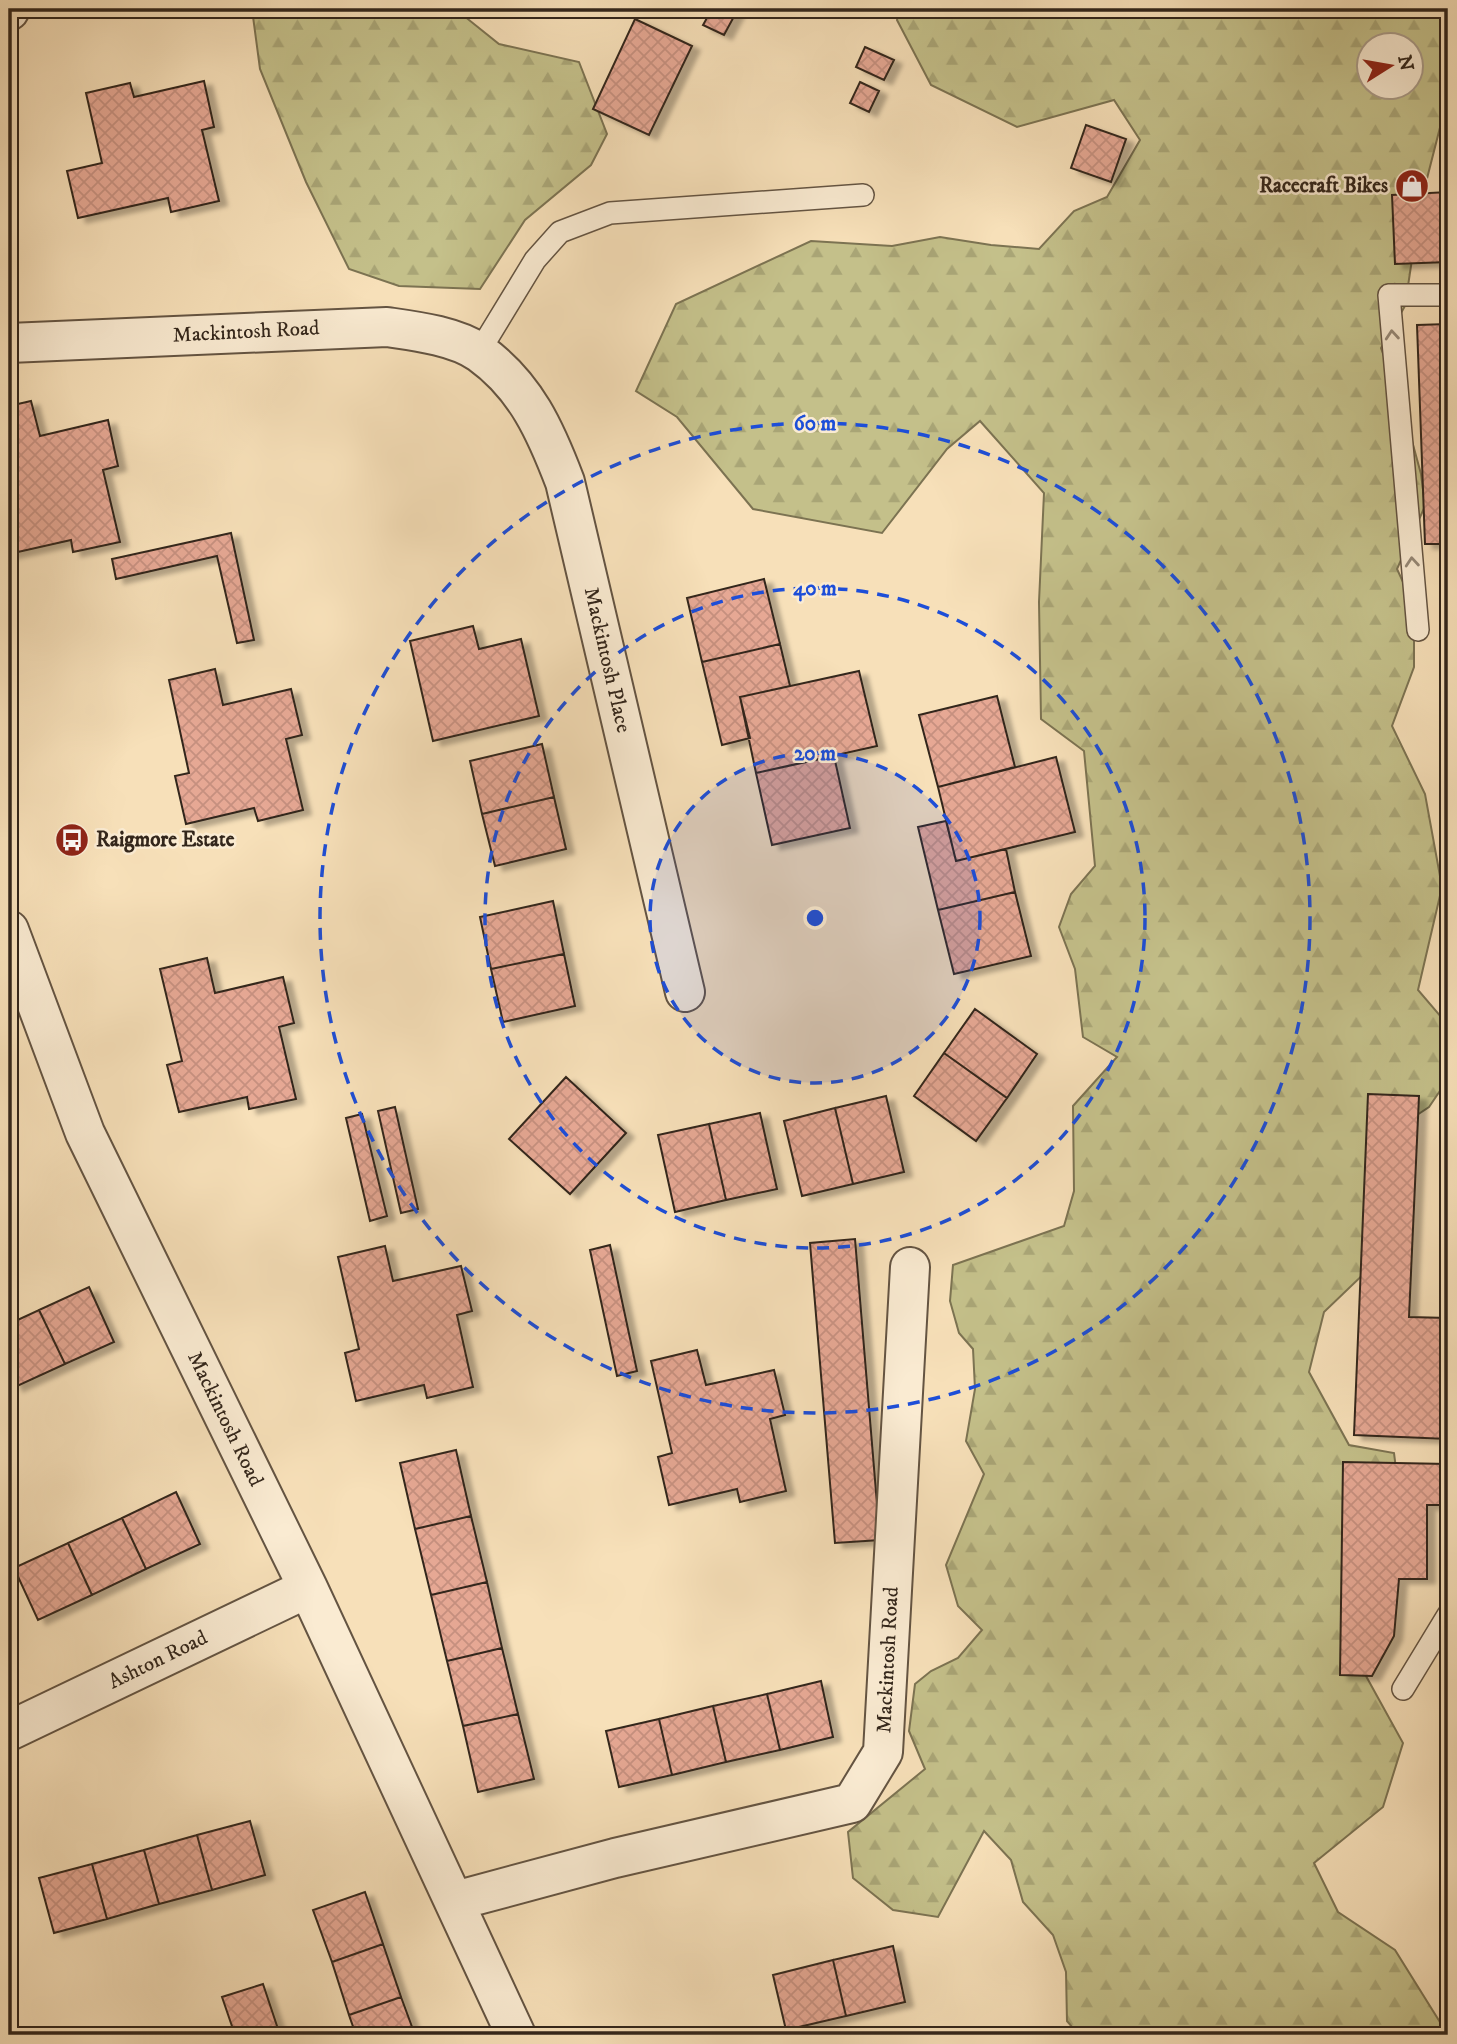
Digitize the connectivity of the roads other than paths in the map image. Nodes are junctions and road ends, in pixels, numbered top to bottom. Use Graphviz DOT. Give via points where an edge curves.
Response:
graph roads {
  1 [pos="863,195"];
  2 [pos="1448,295"];
  3 [pos="9,343"];
  4 [pos="479,352"];
  5 [pos="1418,630"];
  6 [pos="9,930"];
  7 [pos="685,992"];
  8 [pos="911,1267"];
  9 [pos="307,1588"];
  10 [pos="1448,1615"];
  11 [pos="1403,1689"];
  12 [pos="9,1731"];
  13 [pos="455,1901"];
  14 [pos="516,2035"];
  1 -- 4 [label="lane" via="610,213 560,232 535,260"];
  5 -- 2 [label="lane, one-way" via="1389,295"];
  3 -- 4 [label="street, Mackintosh Road" via="387,327 433,334"];
  4 -- 7 [label="street, Mackintosh Place" via="525,399 544,429 565,482"];
  6 -- 9 [label="street, Mackintosh Road" via="85,1133"];
  8 -- 13 [label="street, Mackintosh Road" via="883,1752 852,1803"];
  9 -- 12 [label="street, Ashton Road"];
  9 -- 13 [label="street, Mackintosh Road"];
  10 -- 11 [label="lane"];
  13 -- 14 [label="street, Mackintosh Road"];
}
